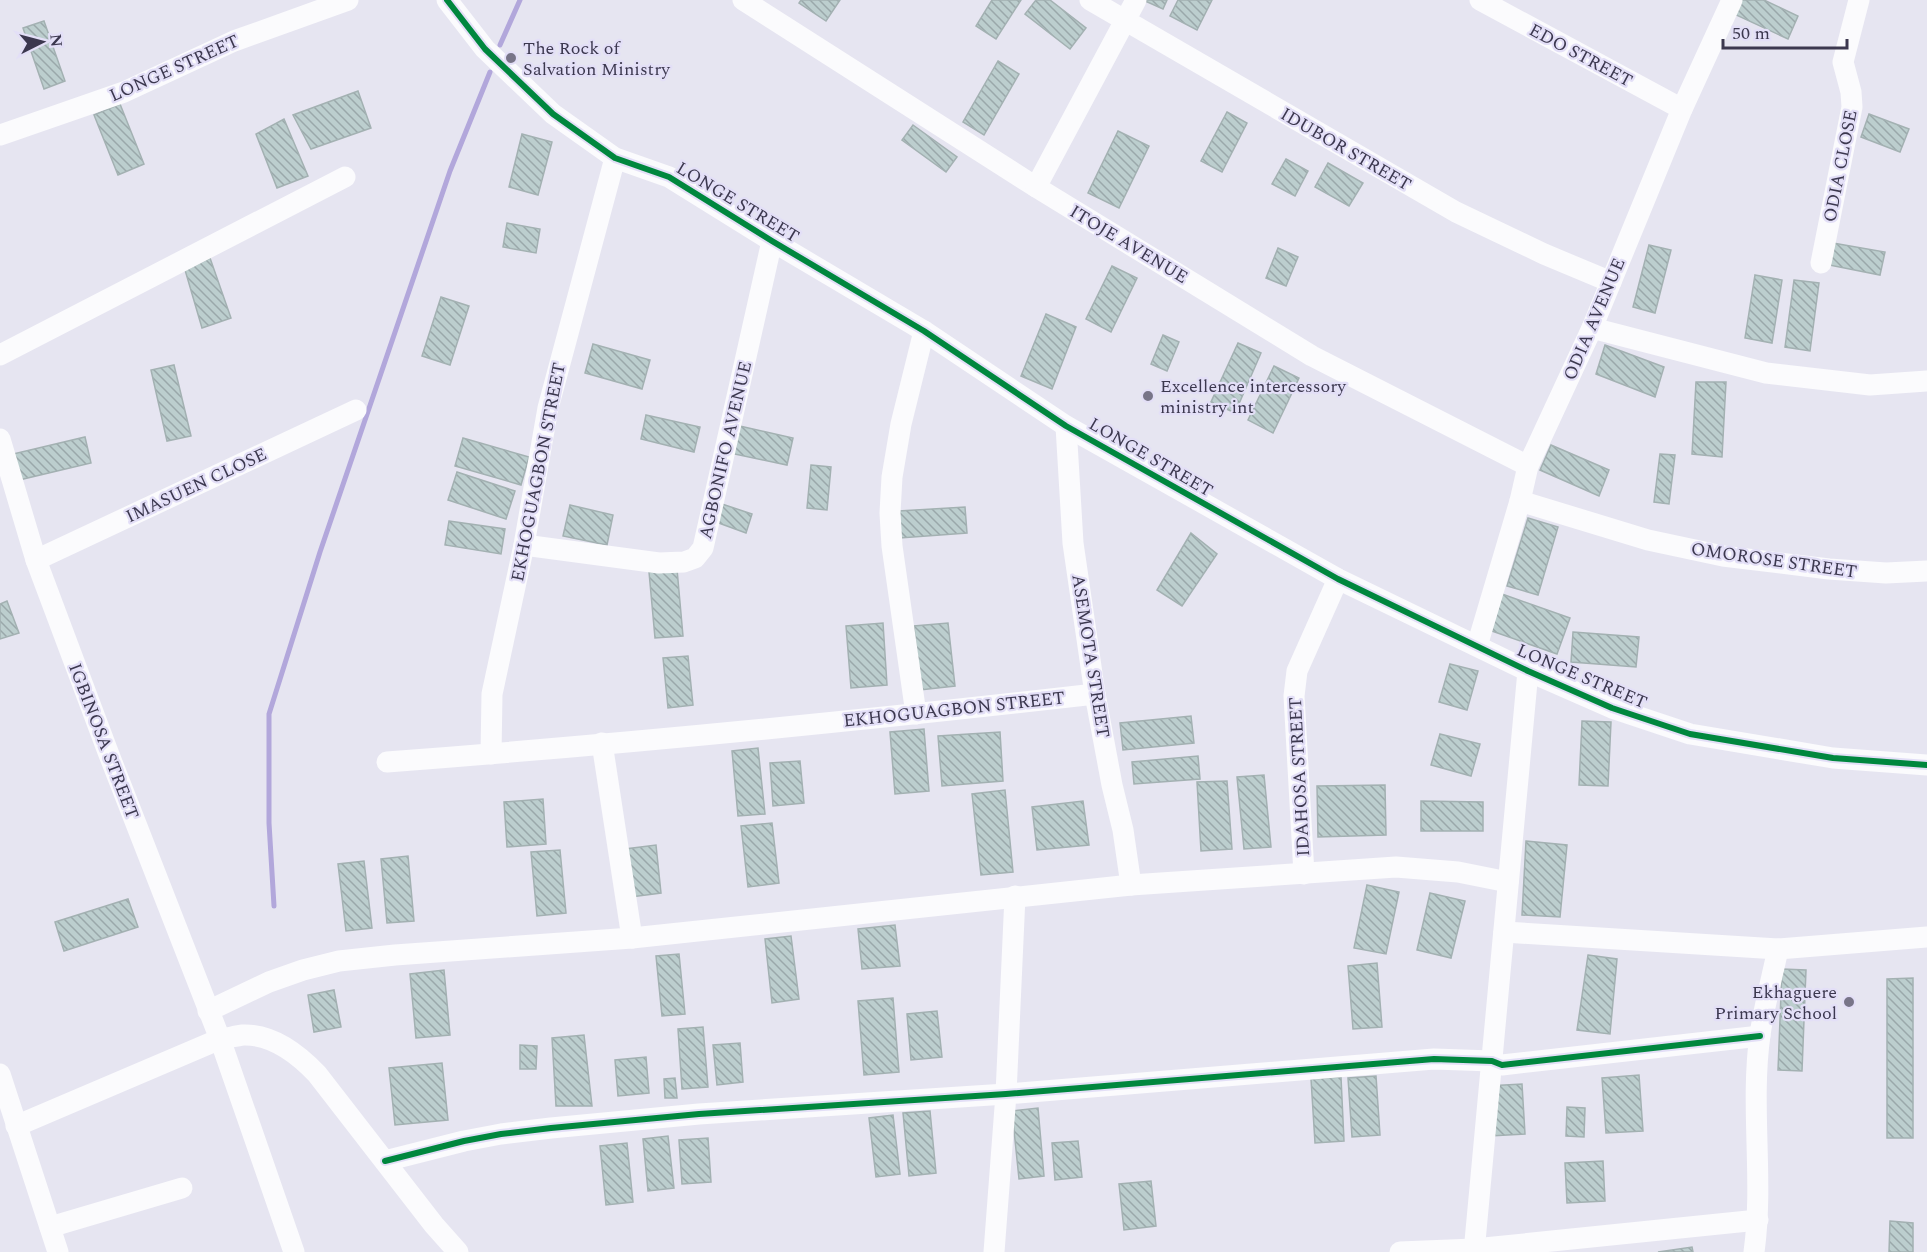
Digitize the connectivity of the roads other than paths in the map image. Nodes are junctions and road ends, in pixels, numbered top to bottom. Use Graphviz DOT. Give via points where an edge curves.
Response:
graph roads {
  1 [pos="348,0"];
  2 [pos="447,0"];
  3 [pos="743,0"];
  4 [pos="1090,0"];
  5 [pos="1136,0"];
  6 [pos="1480,0"];
  7 [pos="1732,0"];
  8 [pos="1858,0"];
  9 [pos="1125,21"];
  10 [pos="1682,109"];
  11 [pos="0,135"];
  12 [pos="615,158"];
  13 [pos="345,177"];
  14 [pos="1036,187"];
  15 [pos="772,241"];
  16 [pos="1821,263"];
  17 [pos="1611,282"];
  18 [pos="1592,328"];
  19 [pos="924,331"];
  20 [pos="0,356"];
  21 [pos="1927,381"];
  22 [pos="356,410"];
  23 [pos="1066,426"];
  24 [pos="0,439"];
  25 [pos="1528,466"];
  26 [pos="1520,501"];
  27 [pos="524,545"];
  28 [pos="36,560"];
  29 [pos="1927,572"];
  30 [pos="1338,579"];
  31 [pos="1477,646"];
  32 [pos="1528,671"];
  33 [pos="1095,694"];
  34 [pos="916,714"];
  35 [pos="602,743"];
  36 [pos="491,754"];
  37 [pos="387,762"];
  38 [pos="1927,765"];
  39 [pos="1304,874"];
  40 [pos="1508,882"];
  41 [pos="1131,885"];
  42 [pos="1015,896"];
  43 [pos="1504,932"];
  44 [pos="1927,937"];
  45 [pos="632,938"];
  46 [pos="1778,949"];
  47 [pos="208,1011"];
  48 [pos="1760,1036"];
  49 [pos="220,1039"];
  50 [pos="1492,1061"];
  51 [pos="0,1074"];
  52 [pos="1006,1094"];
  53 [pos="16,1126"];
  54 [pos="385,1161"];
  55 [pos="182,1188"];
  56 [pos="1758,1220"];
  57 [pos="50,1227"];
  58 [pos="1474,1250"];
  59 [pos="58,1252"];
  60 [pos="294,1252"];
  61 [pos="458,1252"];
  62 [pos="994,1252"];
  63 [pos="1400,1252"];
  64 [pos="1754,1252"];
  1 -- 11 [label="street, LONGE STREET" via="234,41 124,92"];
  2 -- 12 [label="street, LONGE STREET" via="485,49 553,114"];
  3 -- 14 [label="street, ITOJE AVENUE"];
  4 -- 9 [label="street, IDUBOR STREET"];
  5 -- 9 [label="street"];
  6 -- 10 [label="street, EDO STREET"];
  7 -- 10 [label="street, ODIA AVENUE"];
  8 -- 16 [label="street, ODIA CLOSE" via="1843,62 1852,107"];
  9 -- 14 [label="street"];
  9 -- 17 [label="street, IDUBOR STREET" via="1456,212"];
  10 -- 17 [label="street, ODIA AVENUE"];
  12 -- 15 [label="street, LONGE STREET" via="669,177"];
  12 -- 27 [label="street, EKHOGUAGBON STREET" via="548,408"];
  13 -- 20 [label="street"];
  14 -- 25 [label="street, ITOJE AVENUE" via="1312,356"];
  15 -- 19 [label="street, LONGE STREET"];
  15 -- 27 [label="street, AGBONIFO AVENUE" via="703,548 695,558 659,563"];
  17 -- 18 [label="street, ODIA AVENUE"];
  18 -- 21 [label="street" via="1766,373 1870,385"];
  18 -- 25 [label="street, ODIA AVENUE"];
  19 -- 23 [label="street, LONGE STREET"];
  19 -- 34 [label="street" via="901,424 890,513"];
  22 -- 28 [label="street, IMASUEN CLOSE"];
  23 -- 30 [label="street, LONGE STREET"];
  23 -- 33 [label="street, ASEMOTA STREET" via="1073,543"];
  24 -- 28 [label="street, IGBINOSA STREET"];
  25 -- 26 [label="street, ODIA AVENUE"];
  26 -- 29 [label="street, OMOROSE STREET" via="1648,540 1723,556 1863,572"];
  26 -- 31 [label="street, ODIA AVENUE"];
  27 -- 36 [label="street, EKHOGUAGBON STREET" via="492,694"];
  28 -- 47 [label="street, IGBINOSA STREET"];
  30 -- 31 [label="street, LONGE STREET"];
  30 -- 39 [label="street, IDAHOSA STREET" via="1297,671 1294,696"];
  31 -- 32 [label="street, LONGE STREET"];
  32 -- 38 [label="street, LONGE STREET" via="1612,708 1690,734 1833,758"];
  32 -- 40 [label="street"];
  33 -- 34 [label="street, EKHOGUAGBON STREET"];
  33 -- 41 [label="street, ASEMOTA STREET"];
  34 -- 35 [label="street, EKHOGUAGBON STREET"];
  35 -- 36 [label="street, EKHOGUAGBON STREET"];
  35 -- 45 [label="street"];
  36 -- 37 [label="street, EKHOGUAGBON STREET"];
  39 -- 40 [label="street" via="1396,867 1458,872"];
  39 -- 41 [label="street"];
  40 -- 43 [label="street"];
  41 -- 42 [label="street"];
  42 -- 45 [label="street"];
  42 -- 52 [label="street"];
  43 -- 46 [label="street"];
  43 -- 50 [label="street"];
  44 -- 46 [label="street"];
  45 -- 47 [label="street" via="339,961 269,982"];
  46 -- 48 [label="street"];
  47 -- 49 [label="street, IGBINOSA STREET"];
  48 -- 50 [label="street" via="1502,1065"];
  48 -- 56 [label="street"];
  49 -- 53 [label="street"];
  49 -- 54 [label="street" via="244,1035 266,1038 303,1058"];
  49 -- 60 [label="street, IGBINOSA STREET"];
  50 -- 52 [label="street" via="1434,1059"];
  50 -- 58 [label="street"];
  51 -- 53 [label="street"];
  52 -- 54 [label="street" via="551,1128 464,1141"];
  52 -- 62 [label="street"];
  53 -- 57 [label="street"];
  54 -- 61 [label="street"];
  55 -- 57 [label="street"];
  56 -- 58 [label="street"];
  56 -- 64 [label="street"];
  57 -- 59 [label="street"];
  58 -- 63 [label="street"];
}
